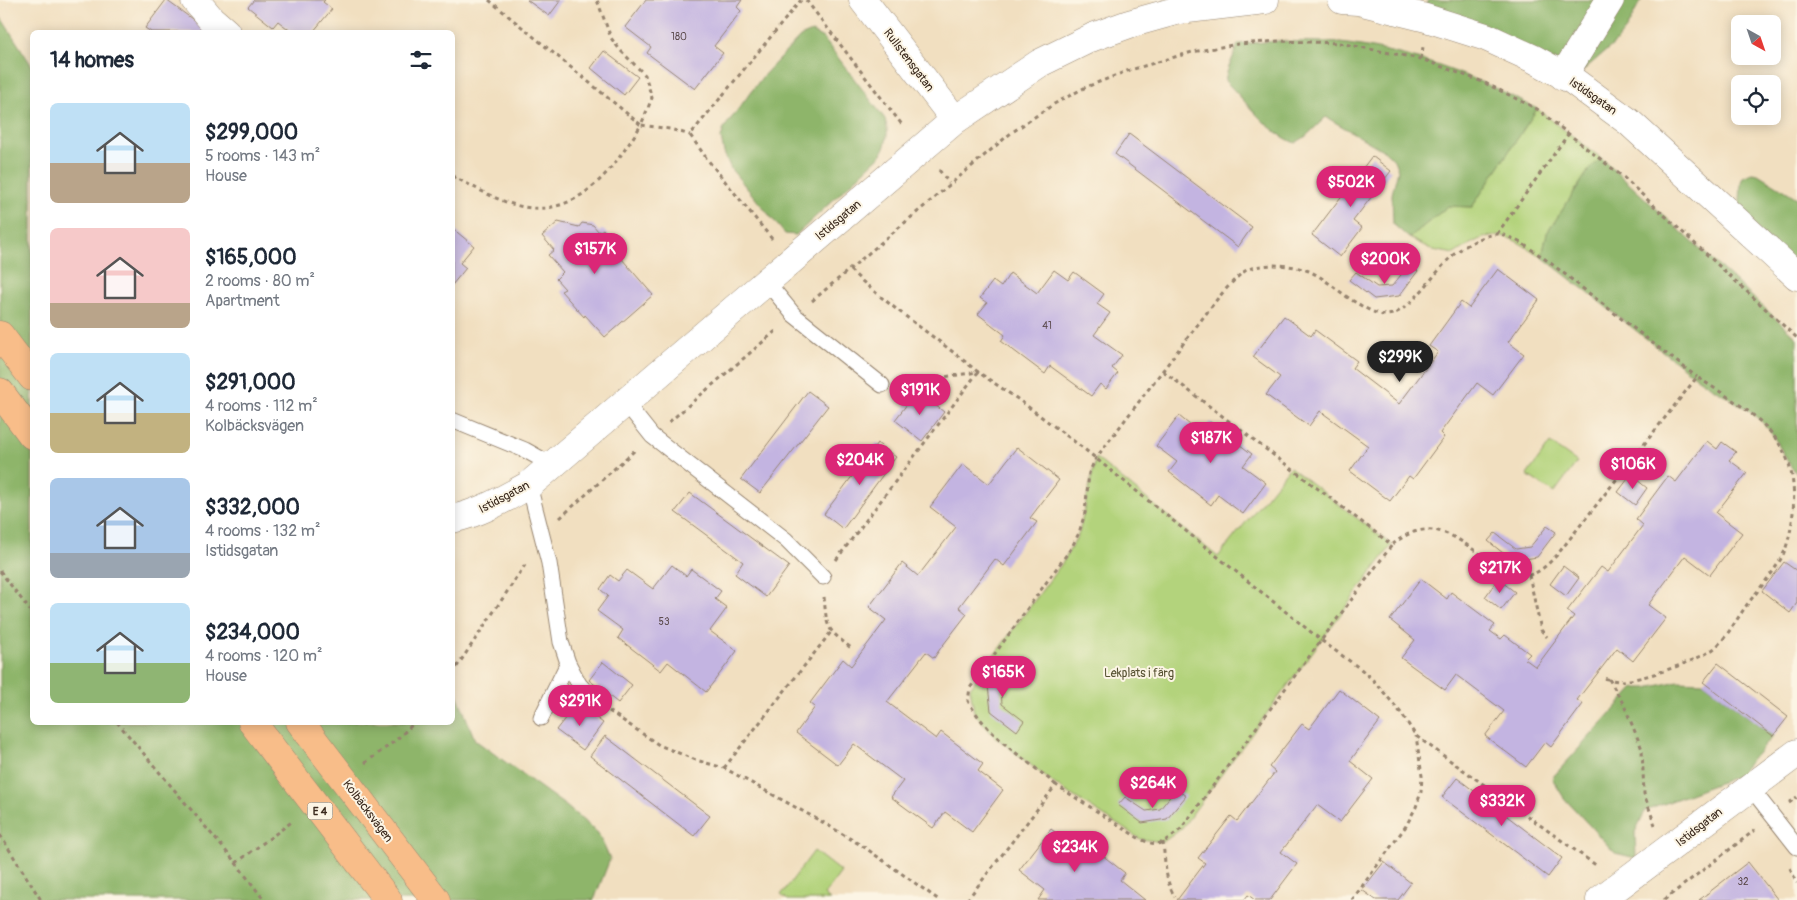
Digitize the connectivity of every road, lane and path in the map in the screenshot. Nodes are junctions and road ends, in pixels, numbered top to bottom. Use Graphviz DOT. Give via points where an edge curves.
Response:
graph roads {
  1 [pos="195,0"];
  2 [pos="489,0"];
  3 [pos="597,0"];
  4 [pos="801,0"];
  5 [pos="806,0"];
  6 [pos="863,0"];
  7 [pos="1265,0"];
  8 [pos="1342,0"];
  9 [pos="1610,0"];
  10 [pos="224,30"];
  11 [pos="1563,76"];
  12 [pos="955,120"];
  13 [pos="641,125"];
  14 [pos="1570,133"];
  15 [pos="690,135"];
  16 [pos="921,150"];
  17 [pos="455,177"];
  18 [pos="949,183"];
  19 [pos="1498,234"];
  20 [pos="790,262"];
  21 [pos="850,270"];
  22 [pos="1797,276"];
  23 [pos="767,282"];
  24 [pos="794,315"];
  25 [pos="0,334"];
  26 [pos="1797,338"];
  27 [pos="1163,371"];
  28 [pos="978,372"];
  29 [pos="30,374"];
  30 [pos="1697,377"];
  31 [pos="882,386"];
  32 [pos="0,392"];
  33 [pos="625,402"];
  34 [pos="455,421"];
  35 [pos="30,432"];
  36 [pos="652,436"];
  37 [pos="1096,458"];
  38 [pos="552,465"];
  39 [pos="529,485"];
  40 [pos="455,518"];
  41 [pos="544,538"];
  42 [pos="1392,545"];
  43 [pos="0,571"];
  44 [pos="1529,575"];
  45 [pos="823,577"];
  46 [pos="30,610"];
  47 [pos="830,632"];
  48 [pos="1547,637"];
  49 [pos="1322,641"];
  50 [pos="851,648"];
  51 [pos="568,663"];
  52 [pos="455,670"];
  53 [pos="1602,678"];
  54 [pos="1609,679"];
  55 [pos="592,698"];
  56 [pos="541,718"];
  57 [pos="120,725"];
  58 [pos="254,725"];
  59 [pos="302,725"];
  60 [pos="412,725"];
  61 [pos="1416,736"];
  62 [pos="1797,753"];
  63 [pos="361,766"];
  64 [pos="724,768"];
  65 [pos="1056,784"];
  66 [pos="1750,787"];
  67 [pos="1797,797"];
  68 [pos="1773,815"];
  69 [pos="299,816"];
  70 [pos="0,835"];
  71 [pos="1163,842"];
  72 [pos="1672,847"];
  73 [pos="1797,847"];
  74 [pos="236,863"];
  75 [pos="1631,876"];
  76 [pos="1175,897"];
  77 [pos="41,900"];
  78 [pos="264,900"];
  79 [pos="388,900"];
  80 [pos="436,900"];
  81 [pos="939,900"];
  82 [pos="967,900"];
  83 [pos="1352,900"];
  84 [pos="1600,900"];
  85 [pos="1664,900"];
  1 -- 10 [label="street"];
  2 -- 13 [label="path"];
  3 -- 13 [label="path" via="611,38 645,75 652,98"];
  4 -- 15 [label="path"];
  5 -- 16 [label="path"];
  6 -- 12 [label="street, Rullstensgatan"];
  7 -- 12 [label="street, Istidsgatan" via="1179,10 1093,37 1040,62"];
  8 -- 11 [label="street, Istidsgatan" via="1426,18 1486,37"];
  9 -- 11 [label="street"];
  11 -- 22 [label="street, Istidsgatan" via="1629,122"];
  12 -- 16 [label="street, Istidsgatan"];
  13 -- 15 [label="path"];
  13 -- 17 [label="path" via="606,175 580,196 560,204 540,208 513,204"];
  14 -- 18 [label="path" via="1512,96 1421,59 1339,43 1279,41 1238,44 1192,52 1127,71 1084,88 1011,133"];
  14 -- 19 [label="path"];
  14 -- 26 [label="path" via="1623,177"];
  15 -- 20 [label="path"];
  16 -- 18 [label="path"];
  16 -- 20 [label="street, Istidsgatan"];
  18 -- 21 [label="path"];
  19 -- 27 [label="path" via="1467,245 1454,254 1405,309 1386,315 1366,308 1313,273 1298,267 1272,266 1245,271 1218,298"];
  19 -- 30 [label="path" via="1542,257"];
  20 -- 23 [label="street, Istidsgatan"];
  21 -- 24 [label="path"];
  21 -- 28 [label="path"];
  23 -- 24 [label="lane"];
  23 -- 33 [label="street, Istidsgatan"];
  24 -- 31 [label="lane"];
  24 -- 36 [label="path"];
  25 -- 29 [label="highway"];
  27 -- 37 [label="path"];
  27 -- 42 [label="path"];
  28 -- 31 [label="path"];
  28 -- 37 [label="path"];
  28 -- 45 [label="path"];
  30 -- 44 [label="path" via="1557,555 1538,572"];
  30 -- 54 [label="path" via="1764,424 1786,456 1794,501 1785,551 1717,647 1679,666 1620,681"];
  32 -- 35 [label="highway"];
  33 -- 36 [label="lane"];
  33 -- 38 [label="street, Istidsgatan"];
  34 -- 38 [label="lane" via="516,446"];
  36 -- 41 [label="path" via="559,519"];
  36 -- 45 [label="lane" via="786,540"];
  37 -- 49 [label="path"];
  37 -- 65 [label="path" via="1089,474 1080,533 1063,562 978,676 970,688 968,701 993,735"];
  38 -- 39 [label="street, Istidsgatan"];
  39 -- 40 [label="street, Istidsgatan" via="469,515"];
  39 -- 41 [label="lane"];
  41 -- 51 [label="lane" via="561,642"];
  41 -- 52 [label="path"];
  42 -- 44 [label="path" via="1402,536 1415,532 1446,533 1513,575"];
  42 -- 49 [label="path"];
  43 -- 46 [label="path"];
  44 -- 48 [label="path" via="1542,630"];
  45 -- 47 [label="path"];
  47 -- 50 [label="path"];
  47 -- 64 [label="path"];
  49 -- 61 [label="path" via="1376,683"];
  49 -- 71 [label="path" via="1181,829"];
  51 -- 55 [label="lane" via="579,684"];
  51 -- 56 [label="lane"];
  53 -- 54 [label="path"];
  54 -- 72 [label="path" via="1642,749 1644,794 1653,822"];
  55 -- 64 [label="path" via="659,745"];
  57 -- 74 [label="path"];
  58 -- 79 [label="highway, E 4"];
  59 -- 80 [label="highway, Kolbäcksvägen"];
  60 -- 63 [label="path"];
  61 -- 75 [label="path" via="1593,865"];
  61 -- 83 [label="path" via="1422,776 1416,807 1406,826"];
  62 -- 66 [label="street, Istidsgatan"];
  64 -- 81 [label="path" via="864,847"];
  65 -- 71 [label="path" via="1140,839 1152,845"];
  65 -- 82 [label="path"];
  66 -- 68 [label="lane"];
  66 -- 72 [label="street, Istidsgatan"];
  67 -- 68 [label="path"];
  68 -- 73 [label="lane"];
  68 -- 85 [label="path"];
  69 -- 74 [label="path"];
  70 -- 77 [label="path"];
  71 -- 76 [label="path" via="1168,878"];
  72 -- 75 [label="street, Istidsgatan"];
  74 -- 78 [label="path"];
  75 -- 84 [label="street, Istidsgatan"];
}
